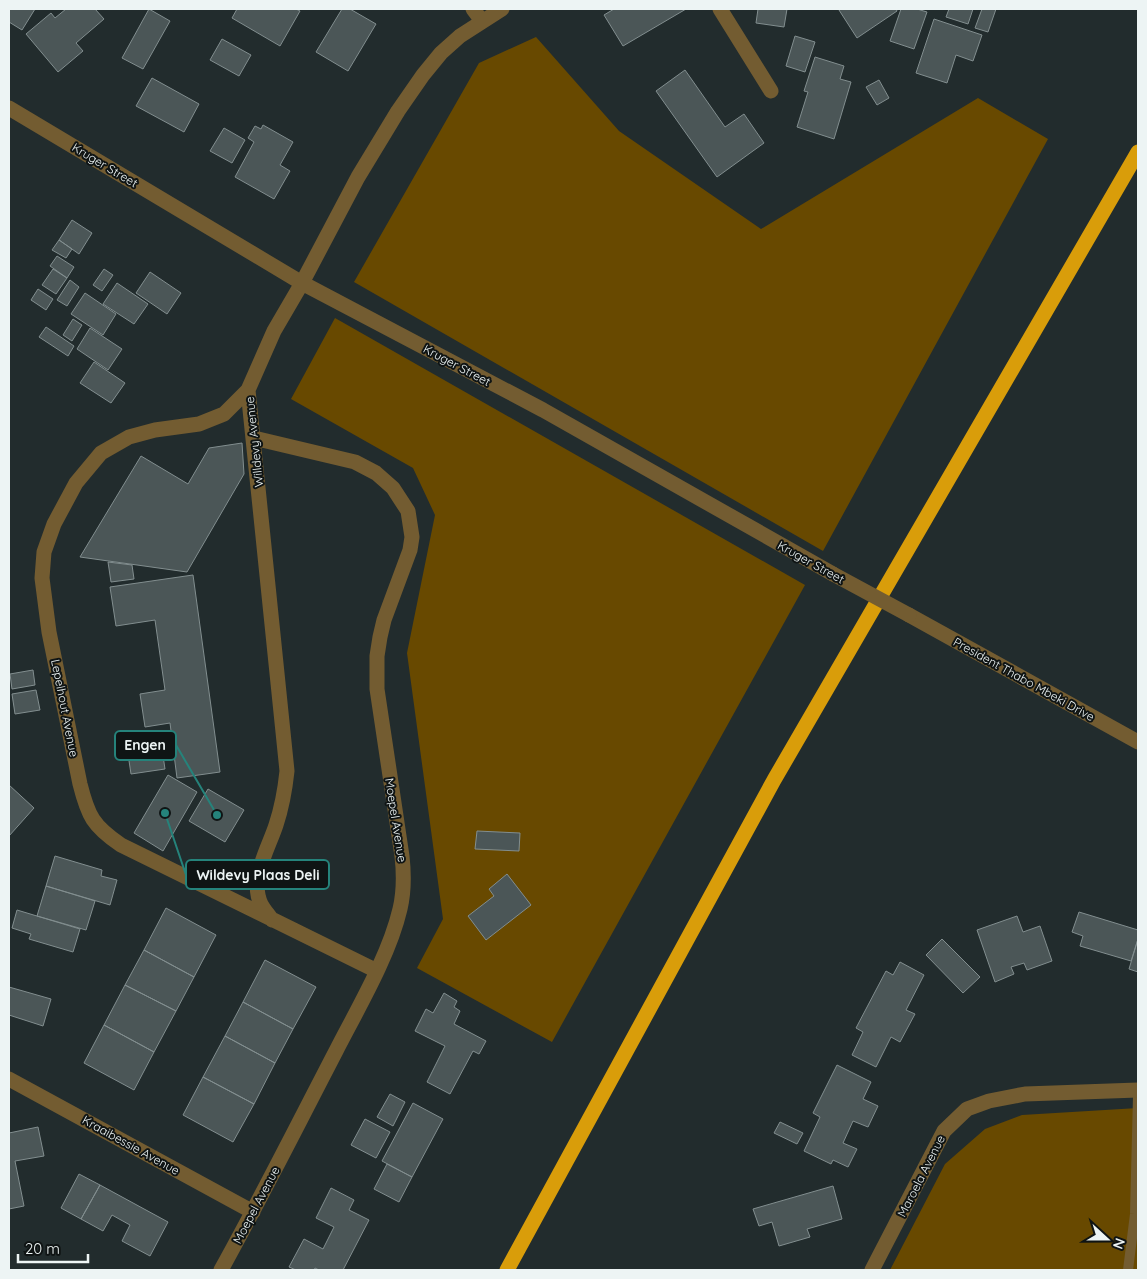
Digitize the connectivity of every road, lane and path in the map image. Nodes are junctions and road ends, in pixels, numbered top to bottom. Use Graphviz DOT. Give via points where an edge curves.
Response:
graph roads {
  1 [pos="502,9"];
  2 [pos="720,9"];
  3 [pos="477,15"];
  4 [pos="771,91"];
  5 [pos="9,108"];
  6 [pos="1138,152"];
  7 [pos="302,284"];
  8 [pos="248,390"];
  9 [pos="254,438"];
  10 [pos="909,615"];
  11 [pos="1138,742"];
  12 [pos="272,920"];
  13 [pos="377,971"];
  14 [pos="9,1079"];
  15 [pos="1138,1090"];
  16 [pos="1138,1096"];
  17 [pos="254,1212"];
  18 [pos="222,1270"];
  19 [pos="507,1270"];
  20 [pos="872,1270"];
  21 [pos="1128,1270"];
  1 -- 3 [label="street, Willdevy Avenue"];
  2 -- 4 [label="street"];
  3 -- 7 [label="street, Willdevy Avenue" via="441,53 398,111 358,177"];
  5 -- 7 [label="street, Kruger Street"];
  6 -- 19 [label="highway" via="774,780"];
  7 -- 8 [label="street, Willdevy Avenue" via="274,331"];
  7 -- 10 [label="street, Kruger Street, bridge" via="543,410"];
  8 -- 9 [label="street, Willdevy Avenue"];
  8 -- 12 [label="street, Lepelhout Avenue" via="224,414 198,424 129,437 101,453 76,483 54,524 44,552 42,578 49,632 80,784 93,822 121,845"];
  9 -- 12 [label="street, Willdevy Avenue" via="287,771 284,796 260,866 258,884 260,902"];
  9 -- 13 [label="street, Moepel Avenue" via="355,462 376,473 403,502 412,525 410,550 384,620 377,656 377,689 404,880 399,914"];
  10 -- 11 [label="street, President Thabo Mbeki Drive"];
  12 -- 13 [label="street, Lepelhout Avenue"];
  13 -- 17 [label="street, Moepel Avenue"];
  14 -- 17 [label="street, Kraaibessie Avenue"];
  15 -- 20 [label="street, Maroela Avenue" via="1026,1094 967,1109 944,1131"];
  16 -- 21 [label="lane" via="1135,1214"];
  17 -- 18 [label="street, Moepel Avenue"];
}
